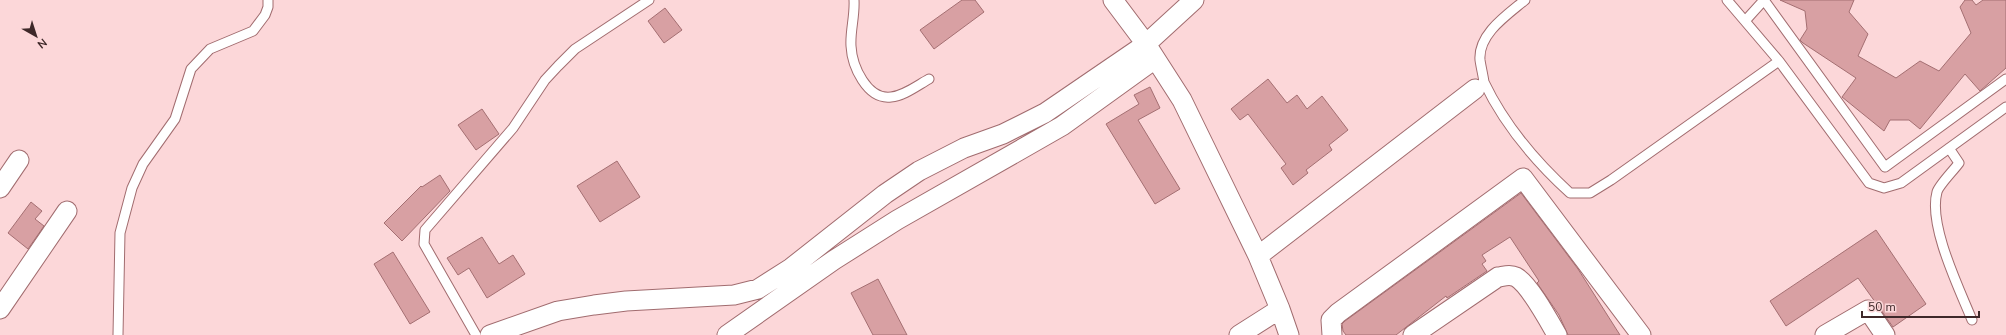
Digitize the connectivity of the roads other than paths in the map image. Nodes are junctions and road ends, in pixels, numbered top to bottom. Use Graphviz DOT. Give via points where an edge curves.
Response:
graph roads {
  1 [pos="268,0"];
  2 [pos="649,0"];
  3 [pos="854,0"];
  4 [pos="1113,0"];
  5 [pos="1194,0"];
  6 [pos="1525,0"];
  7 [pos="1727,0"];
  8 [pos="1764,0"];
  9 [pos="1745,21"];
  10 [pos="1151,52"];
  11 [pos="1778,61"];
  12 [pos="929,78"];
  13 [pos="2006,79"];
  14 [pos="1480,85"];
  15 [pos="2006,107"];
  16 [pos="1949,148"];
  17 [pos="19,160"];
  18 [pos="0,188"];
  19 [pos="67,211"];
  20 [pos="1258,256"];
  21 [pos="0,309"];
  22 [pos="1280,309"];
  23 [pos="1972,320"];
  24 [pos="118,335"];
  25 [pos="476,335"];
  26 [pos="490,335"];
  27 [pos="727,335"];
  28 [pos="1239,335"];
  29 [pos="1289,335"];
  30 [pos="1332,335"];
  31 [pos="1413,335"];
  32 [pos="1557,335"];
  33 [pos="1641,335"];
  34 [pos="1825,335"];
  35 [pos="1885,335"];
  1 -- 24 [label="lane" via="265,16 253,31 210,49 191,69 175,118 143,164 132,188 120,233"];
  2 -- 25 [label="lane" via="576,49 558,66 545,80 513,128 425,230 424,244"];
  3 -- 12 [label="lane" via="851,46 853,58 866,86 881,97 891,98 903,94"];
  4 -- 10 [label="street"];
  5 -- 10 [label="street"];
  6 -- 14 [label="lane" via="1494,27 1482,44"];
  7 -- 9 [label="lane"];
  8 -- 9 [label="lane"];
  8 -- 13 [label="lane" via="1885,166"];
  9 -- 11 [label="lane"];
  10 -- 20 [label="street" via="1182,100"];
  10 -- 26 [label="street" via="1004,134 964,148 919,170 791,268 758,289 734,295 594,305 558,312"];
  10 -- 27 [label="street" via="1062,126 896,220"];
  11 -- 14 [label="lane" via="1612,180 1590,193 1570,193 1557,181 1507,122"];
  11 -- 16 [label="lane" via="1869,183 1884,188 1901,183"];
  14 -- 20 [label="street"];
  15 -- 16 [label="lane"];
  16 -- 23 [label="lane" via="1959,163 1937,191 1936,223"];
  17 -- 18 [label="street"];
  19 -- 21 [label="street"];
  20 -- 22 [label="street"];
  22 -- 28 [label="street"];
  22 -- 29 [label="street"];
  30 -- 33 [label="street" via="1331,320 1338,313 1523,178"];
  31 -- 32 [label="street" via="1498,277 1508,275 1517,277 1525,284"];
  34 -- 35 [label="street" via="1868,310"];
}
